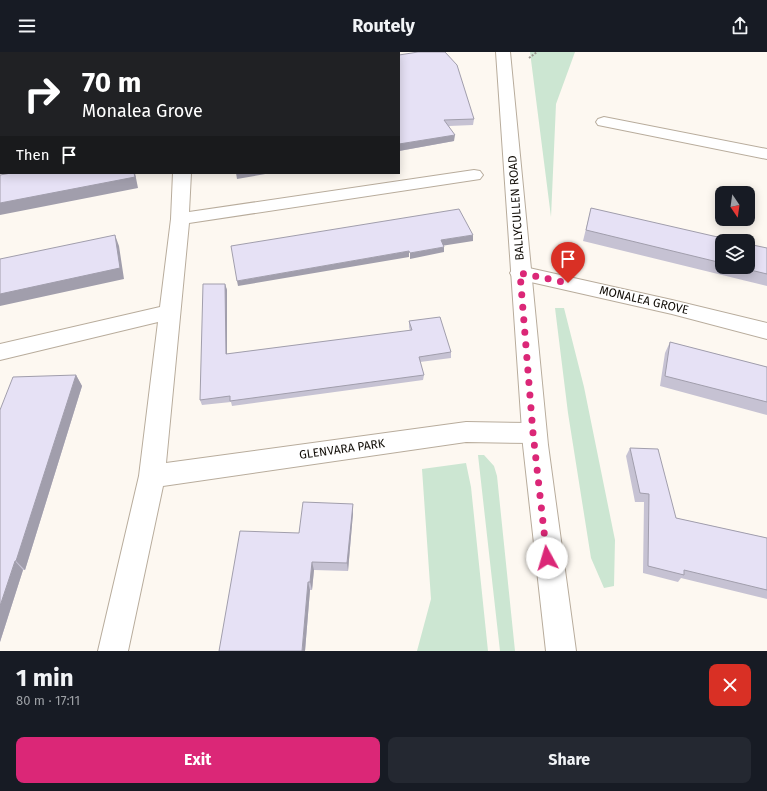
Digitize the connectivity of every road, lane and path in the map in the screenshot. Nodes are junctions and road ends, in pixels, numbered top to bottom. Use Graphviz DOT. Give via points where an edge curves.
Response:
graph roads {
  1 [pos="503,52"];
  2 [pos="536,52"];
  3 [pos="529,58"];
  4 [pos="604,122"];
  5 [pos="767,154"];
  6 [pos="182,174"];
  7 [pos="474,175"];
  8 [pos="180,219"];
  9 [pos="520,273"];
  10 [pos="170,312"];
  11 [pos="767,331"];
  12 [pos="0,352"];
  13 [pos="533,433"];
  14 [pos="152,476"];
  15 [pos="113,651"];
  16 [pos="561,651"];
  1 -- 9 [label="street, BALLYCULLEN ROAD"];
  2 -- 3 [label="path"];
  4 -- 5 [label="street"];
  6 -- 8 [label="street"];
  7 -- 8 [label="street"];
  8 -- 10 [label="street"];
  9 -- 11 [label="street, MONALEA GROVE"];
  9 -- 13 [label="street, BALLYCULLEN ROAD"];
  10 -- 12 [label="street"];
  10 -- 14 [label="street"];
  13 -- 14 [label="street, GLENVARA PARK" via="466,432"];
  13 -- 16 [label="street, BALLYCULLEN ROAD" via="547,558"];
  14 -- 15 [label="street"];
}
